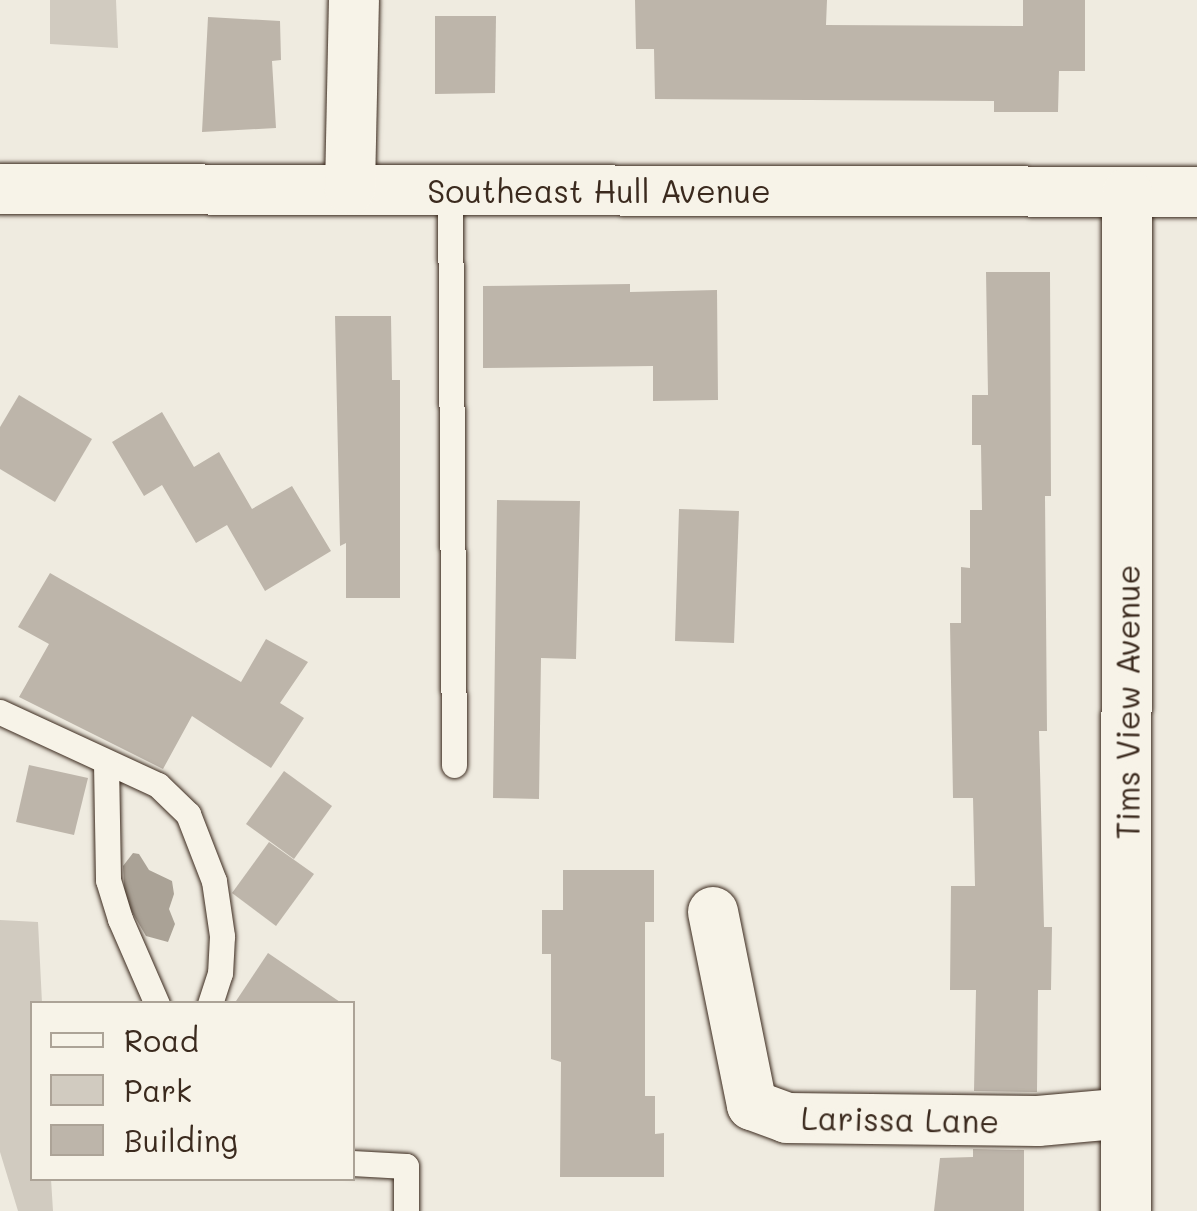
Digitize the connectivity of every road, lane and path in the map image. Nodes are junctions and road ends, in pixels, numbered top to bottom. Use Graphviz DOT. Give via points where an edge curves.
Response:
graph roads {
  1 [pos="354,0"];
  2 [pos="350,189"];
  3 [pos="450,189"];
  4 [pos="0,190"];
  5 [pos="1127,192"];
  6 [pos="1197,192"];
  7 [pos="0,712"];
  8 [pos="106,763"];
  9 [pos="454,765"];
  10 [pos="713,912"];
  11 [pos="156,1001"];
  12 [pos="211,1001"];
  13 [pos="1126,1112"];
  14 [pos="355,1162"];
  15 [pos="406,1211"];
  16 [pos="1126,1211"];
  1 -- 2 [label="street"];
  2 -- 3 [label="street, Southeast Hull Avenue"];
  2 -- 4 [label="street, Southeast Hull Avenue"];
  3 -- 5 [label="street, Southeast Hull Avenue"];
  3 -- 9 [label="lane"];
  5 -- 6 [label="street, Southeast Hull Avenue"];
  5 -- 13 [label="street, Tims View Avenue"];
  7 -- 8 [label="lane"];
  8 -- 11 [label="lane" via="108,880"];
  8 -- 12 [label="lane" via="158,786 188,814 204,850 222,936"];
  10 -- 13 [label="street, Larissa Lane" via="752,1105 788,1118 1038,1121"];
  13 -- 16 [label="street, Tims View Avenue"];
  14 -- 15 [label="lane" via="406,1166"];
}
